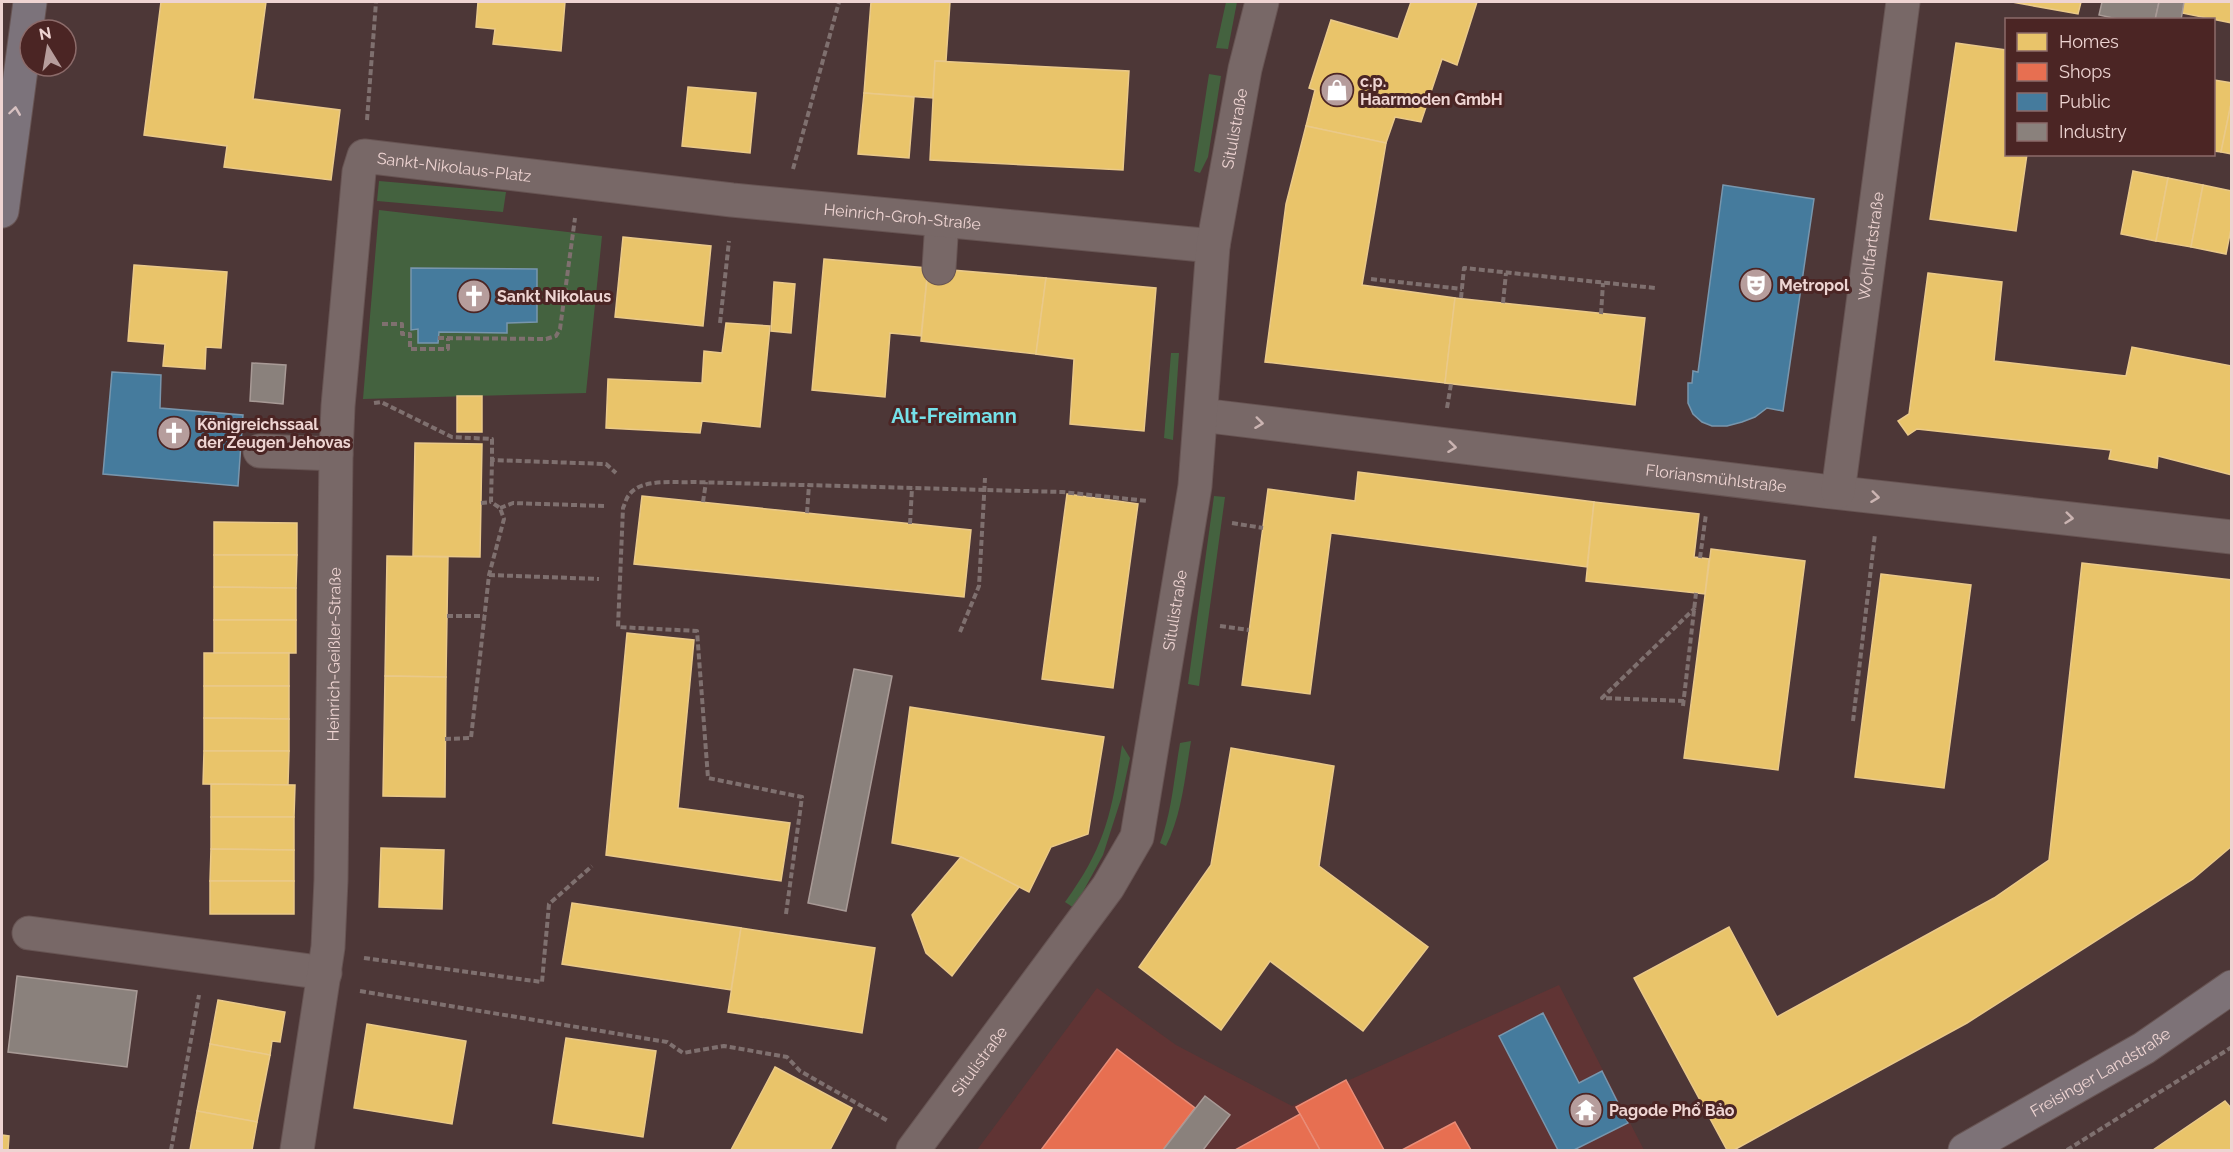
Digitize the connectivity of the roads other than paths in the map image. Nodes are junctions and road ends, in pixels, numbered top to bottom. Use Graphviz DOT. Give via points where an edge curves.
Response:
graph roads {
  1 [pos="30,2"];
  2 [pos="1262,2"];
  3 [pos="1903,2"];
  4 [pos="364,156"];
  5 [pos="585,182"];
  6 [pos="2,211"];
  7 [pos="942,221"];
  8 [pos="1213,246"];
  9 [pos="939,268"];
  10 [pos="1201,415"];
  11 [pos="260,451"];
  12 [pos="336,454"];
  13 [pos="1838,492"];
  14 [pos="2232,537"];
  15 [pos="29,933"];
  16 [pos="325,973"];
  17 [pos="2232,987"];
  18 [pos="297,1150"];
  19 [pos="913,1150"];
  20 [pos="1965,1150"];
  6 -- 1 [label="highway, one-way"];
  2 -- 8 [label="street, Situlistraße" via="1245,69"];
  3 -- 13 [label="street, Wohlfartstraße"];
  4 -- 5 [label="street, Sankt-Nikolaus-Platz"];
  4 -- 12 [label="street, Heinrich-Geißler-Straße" via="359,172"];
  5 -- 7 [label="street, Heinrich-Groh-Straße"];
  7 -- 8 [label="street, Heinrich-Groh-Straße"];
  7 -- 9 [label="street"];
  8 -- 10 [label="street, Situlistraße"];
  10 -- 13 [label="street, Floriansmühlstraße, one-way"];
  10 -- 19 [label="street, Situlistraße" via="1195,486 1137,837 1108,887"];
  11 -- 12 [label="street"];
  12 -- 16 [label="street, Heinrich-Geißler-Straße" via="332,880"];
  13 -- 14 [label="street, Floriansmühlstraße, one-way"];
  15 -- 16 [label="street"];
  16 -- 18 [label="street, Heinrich-Geißler-Straße"];
  17 -- 20 [label="main road, Freisinger Landstraße" via="2144,1048"];
}
